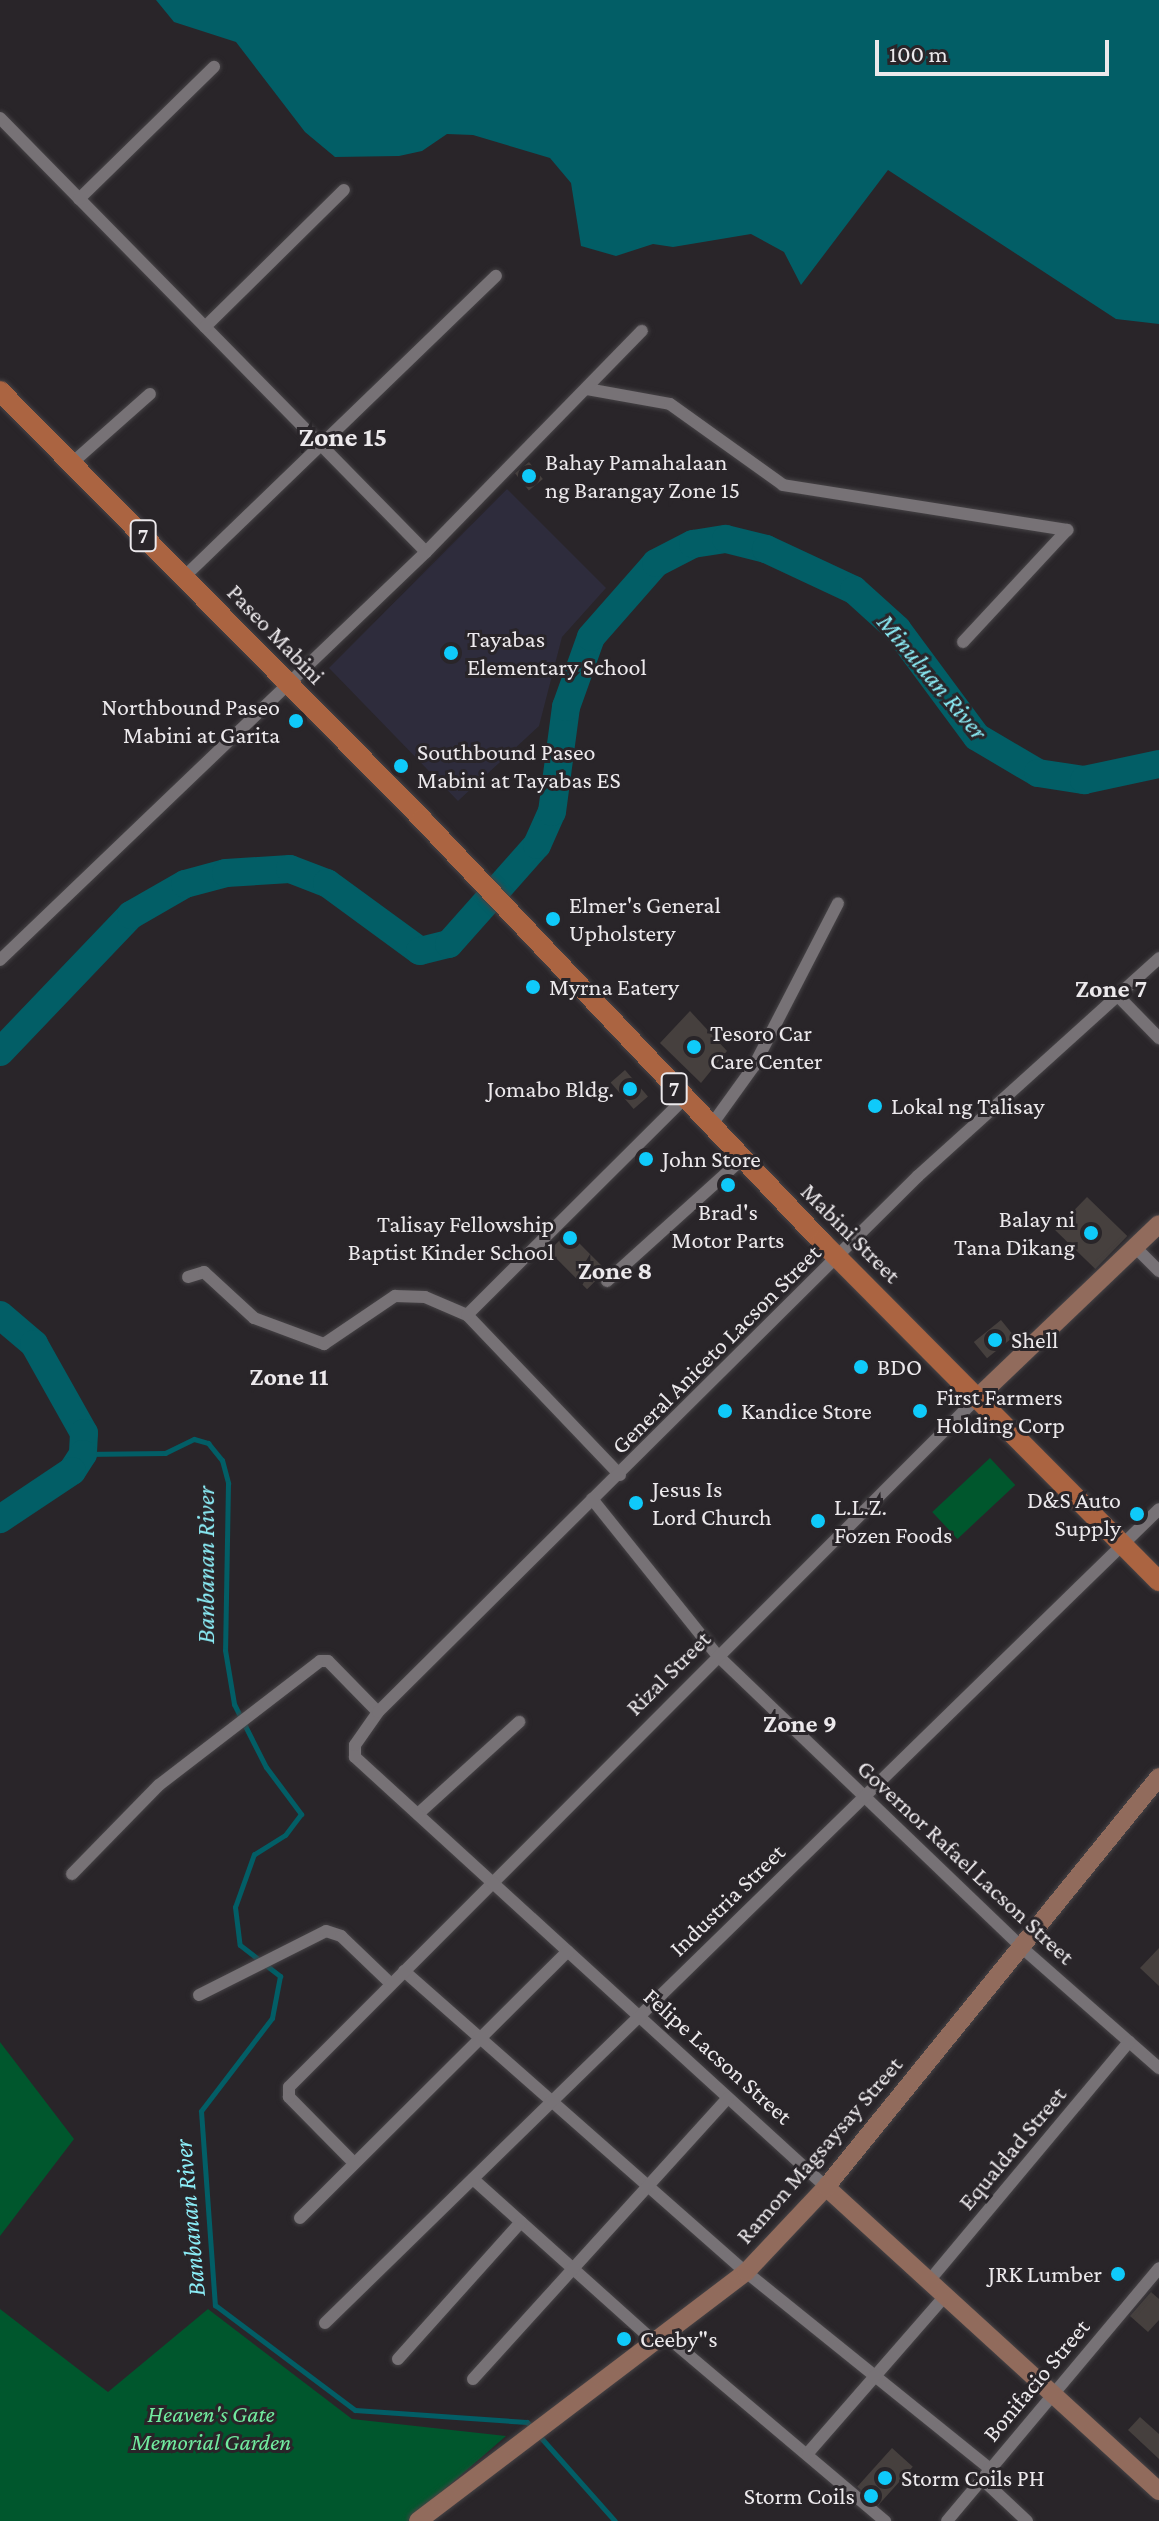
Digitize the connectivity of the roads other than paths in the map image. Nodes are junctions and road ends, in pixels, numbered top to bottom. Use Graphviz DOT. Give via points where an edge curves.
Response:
graph roads {
  1 [pos="214,67"];
  2 [pos="0,118"];
  3 [pos="344,190"];
  4 [pos="79,199"];
  5 [pos="496,276"];
  6 [pos="205,327"];
  7 [pos="642,331"];
  8 [pos="587,389"];
  9 [pos="0,391"];
  10 [pos="150,394"];
  11 [pos="323,447"];
  12 [pos="72,463"];
  13 [pos="426,552"];
  14 [pos="183,578"];
  15 [pos="963,642"];
  16 [pos="286,681"];
  17 [pos="838,903"];
  18 [pos="513,915"];
  19 [pos="1159,958"];
  20 [pos="0,960"];
  21 [pos="1118,996"];
  22 [pos="1159,1038"];
  23 [pos="684,1099"];
  24 [pos="710,1127"];
  25 [pos="742,1159"];
  26 [pos="1159,1224"];
  27 [pos="1135,1247"];
  28 [pos="839,1260"];
  29 [pos="1159,1271"];
  30 [pos="188,1277"];
  31 [pos="607,1281"];
  32 [pos="467,1315"];
  33 [pos="978,1397"];
  34 [pos="620,1475"];
  35 [pos="592,1499"];
  36 [pos="1159,1509"];
  37 [pos="1123,1544"];
  38 [pos="1159,1581"];
  39 [pos="718,1656"];
  40 [pos="378,1712"];
  41 [pos="519,1722"];
  42 [pos="353,1751"];
  43 [pos="1159,1777"];
  44 [pos="864,1796"];
  45 [pos="418,1814"];
  46 [pos="72,1874"];
  47 [pos="492,1883"];
  48 [pos="1020,1946"];
  49 [pos="568,1951"];
  50 [pos="404,1971"];
  51 [pos="391,1984"];
  52 [pos="199,1995"];
  53 [pos="639,2017"];
  54 [pos="479,2037"];
  55 [pos="1129,2042"];
  56 [pos="1159,2068"];
  57 [pos="728,2098"];
  58 [pos="552,2101"];
  59 [pos="354,2163"];
  60 [pos="473,2179"];
  61 [pos="648,2186"];
  62 [pos="826,2187"];
  63 [pos="300,2218"];
  64 [pos="521,2222"];
  65 [pos="573,2268"];
  66 [pos="1159,2268"];
  67 [pos="746,2272"];
  68 [pos="929,2281"];
  69 [pos="946,2295"];
  70 [pos="325,2323"];
  71 [pos="661,2339"];
  72 [pos="398,2359"];
  73 [pos="875,2373"];
  74 [pos="473,2379"];
  75 [pos="1053,2395"];
  76 [pos="808,2453"];
  77 [pos="986,2474"];
  78 [pos="1159,2491"];
  79 [pos="418,2521"];
  80 [pos="885,2521"];
  81 [pos="947,2521"];
  82 [pos="1027,2521"];
  1 -- 4 [label="street"];
  2 -- 4 [label="street"];
  3 -- 6 [label="street"];
  4 -- 6 [label="street"];
  5 -- 11 [label="street"];
  6 -- 11 [label="street"];
  7 -- 8 [label="street"];
  8 -- 13 [label="street"];
  8 -- 15 [label="street" via="670,404 783,485 1067,530"];
  9 -- 12 [label="main road, Paseo Mabini / 7"];
  10 -- 12 [label="street"];
  11 -- 13 [label="street"];
  11 -- 14 [label="street"];
  12 -- 14 [label="main road, Paseo Mabini / 7"];
  13 -- 16 [label="street"];
  14 -- 16 [label="main road, Paseo Mabini / 7"];
  16 -- 18 [label="main road, Paseo Mabini / 7"];
  16 -- 20 [label="street"];
  17 -- 24 [label="street" via="754,1066"];
  18 -- 23 [label="main road, Mabini Street / 7"];
  19 -- 21 [label="street, General Aniceto Lacson Street"];
  21 -- 22 [label="street"];
  21 -- 28 [label="street, General Aniceto Lacson Street" via="918,1176"];
  23 -- 24 [label="main road, Mabini Street / 7"];
  23 -- 32 [label="street"];
  24 -- 25 [label="main road, Mabini Street / 7"];
  25 -- 28 [label="main road, Mabini Street / 7"];
  25 -- 31 [label="street"];
  26 -- 27 [label="main road, Rizal Street"];
  27 -- 29 [label="street"];
  27 -- 33 [label="main road, Rizal Street"];
  28 -- 33 [label="main road, Mabini Street / 7"];
  28 -- 34 [label="street, General Aniceto Lacson Street"];
  30 -- 32 [label="street" via="204,1272 254,1318 324,1344 395,1296 425,1297"];
  32 -- 34 [label="street"];
  33 -- 37 [label="main road, Mabini Street / 7"];
  33 -- 39 [label="street, Rizal Street"];
  34 -- 35 [label="street, General Aniceto Lacson Street"];
  35 -- 39 [label="street, Governor Rafael Lacson Street"];
  35 -- 40 [label="street, General Aniceto Lacson Street"];
  36 -- 37 [label="street, Industria Street"];
  37 -- 38 [label="main road, Mabini Street / 7"];
  37 -- 44 [label="street, Industria Street"];
  39 -- 44 [label="street, Governor Rafael Lacson Street"];
  39 -- 47 [label="street, Rizal Street"];
  40 -- 42 [label="street, General Aniceto Lacson Street"];
  40 -- 46 [label="street" via="324,1660 235,1721 125,1815"];
  41 -- 45 [label="street"];
  42 -- 45 [label="street, Felipe Lacson Street"];
  43 -- 48 [label="main road, Ramon Magsaysay Street"];
  44 -- 48 [label="street, Governor Rafael Lacson Street"];
  44 -- 53 [label="street, Industria Street"];
  45 -- 47 [label="street, Felipe Lacson Street"];
  47 -- 49 [label="street, Felipe Lacson Street"];
  47 -- 50 [label="street, Rizal Street"];
  48 -- 55 [label="street, Governor Rafael Lacson Street"];
  48 -- 62 [label="main road, Ramon Magsaysay Street"];
  49 -- 53 [label="street, Felipe Lacson Street"];
  49 -- 54 [label="street"];
  50 -- 51 [label="street, Rizal Street"];
  50 -- 54 [label="street"];
  51 -- 52 [label="street" via="334,1931"];
  51 -- 59 [label="street, Rizal Street" via="287,2093"];
  53 -- 57 [label="street, Felipe Lacson Street"];
  53 -- 58 [label="street, Industria Street"];
  54 -- 58 [label="street"];
  54 -- 59 [label="street"];
  55 -- 56 [label="street, Governor Rafael Lacson Street"];
  55 -- 68 [label="street, Equaldad Street"];
  57 -- 61 [label="street"];
  57 -- 62 [label="street, Felipe Lacson Street"];
  58 -- 60 [label="street, Industria Street"];
  58 -- 61 [label="street"];
  59 -- 63 [label="street"];
  60 -- 64 [label="street"];
  60 -- 70 [label="street, Industria Street"];
  61 -- 65 [label="street"];
  61 -- 67 [label="street"];
  62 -- 67 [label="main road, Ramon Magsaysay Street"];
  62 -- 68 [label="main road, Felipe Lacson Street"];
  64 -- 65 [label="street"];
  64 -- 72 [label="street"];
  65 -- 71 [label="street"];
  65 -- 74 [label="street"];
  66 -- 75 [label="street, Bonifacio Street"];
  67 -- 71 [label="main road, Ramon Magsaysay Street"];
  67 -- 73 [label="street"];
  68 -- 69 [label="main road, Felipe Lacson Street"];
  69 -- 73 [label="street"];
  69 -- 75 [label="main road, Felipe Lacson Street"];
  71 -- 76 [label="street"];
  71 -- 79 [label="main road, Ramon Magsaysay Street"];
  73 -- 76 [label="street"];
  73 -- 77 [label="street"];
  75 -- 77 [label="street, Bonifacio Street"];
  75 -- 78 [label="main road, Felipe Lacson Street"];
  76 -- 80 [label="street"];
  77 -- 81 [label="street, Bonifacio Street"];
  77 -- 82 [label="street"];
}
